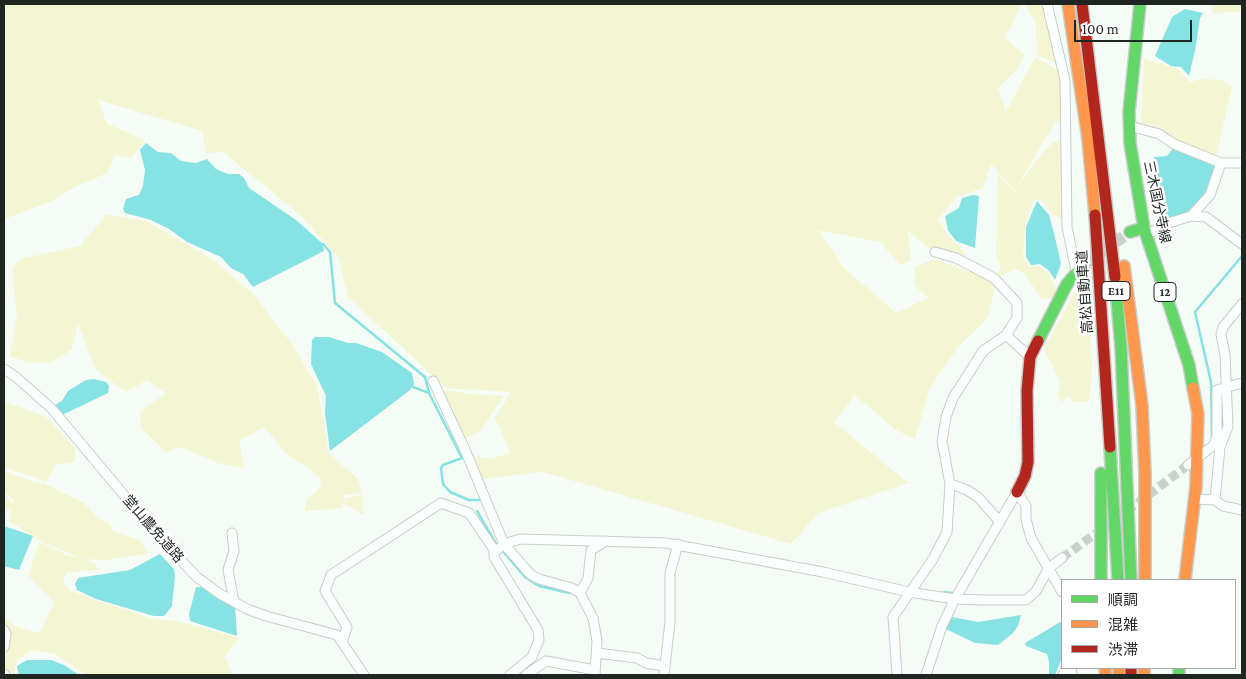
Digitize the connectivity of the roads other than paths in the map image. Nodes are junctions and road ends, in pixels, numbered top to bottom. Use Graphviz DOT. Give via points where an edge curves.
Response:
graph roads {
  1 [pos="1047,4"];
  2 [pos="1068,4"];
  3 [pos="1082,4"];
  4 [pos="1140,4"];
  5 [pos="1092,74"];
  6 [pos="1130,126"];
  7 [pos="1221,163"];
  8 [pos="1242,163"];
  9 [pos="1191,216"];
  10 [pos="1130,232"];
  11 [pos="1145,232"];
  12 [pos="1242,244"];
  13 [pos="935,252"];
  14 [pos="1080,267"];
  15 [pos="1242,304"];
  16 [pos="1006,335"];
  17 [pos="1104,349"];
  18 [pos="1030,357"];
  19 [pos="4,368"];
  20 [pos="433,381"];
  21 [pos="1242,383"];
  22 [pos="1227,385"];
  23 [pos="1193,462"];
  24 [pos="950,484"];
  25 [pos="1017,492"];
  26 [pos="1195,499"];
  27 [pos="1215,500"];
  28 [pos="1242,510"];
  29 [pos="1000,522"];
  30 [pos="232,533"];
  31 [pos="606,540"];
  32 [pos="678,544"];
  33 [pos="500,548"];
  34 [pos="1062,558"];
  35 [pos="1049,568"];
  36 [pos="1101,579"];
  37 [pos="1118,579"];
  38 [pos="1131,579"];
  39 [pos="1145,579"];
  40 [pos="1185,579"];
  41 [pos="1061,590"];
  42 [pos="909,592"];
  43 [pos="580,593"];
  44 [pos="955,599"];
  45 [pos="234,602"];
  46 [pos="4,630"];
  47 [pos="340,639"];
  48 [pos="4,647"];
  49 [pos="597,653"];
  50 [pos="664,671"];
  51 [pos="595,672"];
  52 [pos="364,675"];
  53 [pos="510,675"];
  54 [pos="526,675"];
  55 [pos="897,675"];
  56 [pos="926,675"];
  1 -- 14 [label="street" via="1065,80 1067,226"];
  2 -- 17 [label="main road, 高松自動車道 / E11" via="1088,139"];
  3 -- 5 [label="main road, E11"];
  4 -- 6 [label="main road, 三木国分寺線 / 12"];
  5 -- 38 [label="main road, E11" via="1121,347"];
  5 -- 39 [label="main road" via="1119,231 1140,387 1145,473"];
  6 -- 7 [label="street" via="1160,134 1174,144"];
  6 -- 11 [label="main road, 三木国分寺線 / 12"];
  7 -- 8 [label="street"];
  7 -- 9 [label="street" via="1210,195"];
  9 -- 11 [label="street"];
  9 -- 12 [label="street" via="1206,216"];
  10 -- 11 [label="main road"];
  11 -- 23 [label="main road, 三木国分寺線 / 12" via="1183,342 1194,386 1198,414"];
  13 -- 16 [label="street" via="956,258 994,278 1017,303 1017,318"];
  14 -- 18 [label="main road"];
  15 -- 22 [label="street" via="1223,327"];
  16 -- 18 [label="street"];
  16 -- 24 [label="street" via="983,351 952,398 942,441"];
  17 -- 36 [label="main road"];
  17 -- 37 [label="main road, 高松自動車道 / E11"];
  18 -- 25 [label="main road" via="1028,462"];
  19 -- 45 [label="street, 堂山農免道路" via="52,409 184,565"];
  20 -- 33 [label="street" via="466,452"];
  21 -- 22 [label="street"];
  22 -- 23 [label="street" via="1215,394 1217,436 1214,445"];
  22 -- 27 [label="street" via="1228,427 1220,447"];
  23 -- 26 [label="main road, 三木国分寺線 / 12"];
  24 -- 29 [label="street" via="978,498"];
  24 -- 42 [label="street" via="947,532 933,559"];
  25 -- 29 [label="street"];
  25 -- 35 [label="street" via="1026,506 1031,538"];
  26 -- 27 [label="street"];
  26 -- 40 [label="main road, 三木国分寺線 / 12"];
  27 -- 28 [label="street" via="1223,506"];
  29 -- 44 [label="street"];
  30 -- 45 [label="street" via="234,551 228,570"];
  31 -- 32 [label="street"];
  31 -- 33 [label="street" via="520,539"];
  31 -- 43 [label="street" via="590,550 588,578"];
  32 -- 42 [label="street"];
  32 -- 50 [label="street" via="670,573 670,622"];
  33 -- 43 [label="street" via="530,574"];
  33 -- 47 [label="street" via="469,512 441,503 331,575 325,591 347,627"];
  33 -- 53 [label="street" via="494,558 538,630 539,640 532,656"];
  34 -- 35 [label="street"];
  35 -- 41 [label="street"];
  35 -- 44 [label="street" via="1036,591 1026,600"];
  42 -- 44 [label="street"];
  42 -- 55 [label="street" via="893,617"];
  43 -- 49 [label="street" via="593,618"];
  44 -- 56 [label="street" via="942,626"];
  45 -- 47 [label="street, 堂山農免道路" via="266,616"];
  46 -- 48 [label="street"];
  47 -- 52 [label="street"];
  49 -- 50 [label="street" via="637,658"];
  49 -- 51 [label="street"];
  51 -- 54 [label="street" via="546,660"];
}
